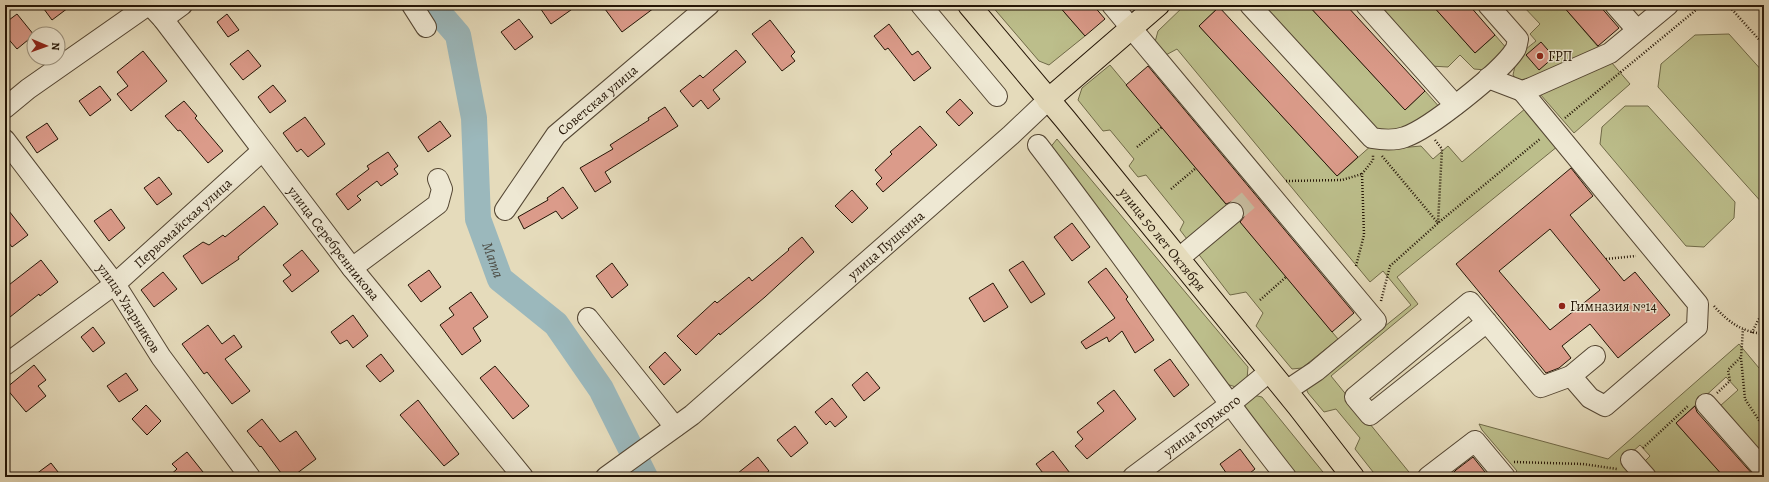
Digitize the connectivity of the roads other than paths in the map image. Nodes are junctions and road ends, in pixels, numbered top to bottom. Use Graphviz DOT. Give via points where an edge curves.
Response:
graph roads {
  1 [pos="182,5"];
  2 [pos="412,5"];
  3 [pos="708,5"];
  4 [pos="921,5"];
  5 [pos="969,5"];
  6 [pos="1112,5"];
  7 [pos="1158,5"];
  8 [pos="1250,5"];
  9 [pos="1366,5"];
  10 [pos="1488,5"];
  11 [pos="1615,5"];
  12 [pos="1668,5"];
  13 [pos="154,10"];
  14 [pos="426,26"];
  15 [pos="1131,28"];
  16 [pos="1637,30"];
  17 [pos="1488,78"];
  18 [pos="28,89"];
  19 [pos="1522,91"];
  20 [pos="997,96"];
  21 [pos="5,99"];
  22 [pos="1048,100"];
  23 [pos="1455,105"];
  24 [pos="5,108"];
  25 [pos="5,140"];
  26 [pos="1038,145"];
  27 [pos="262,151"];
  28 [pos="438,179"];
  29 [pos="505,210"];
  30 [pos="1233,213"];
  31 [pos="1178,259"];
  32 [pos="352,268"];
  33 [pos="115,284"];
  34 [pos="588,318"];
  35 [pos="1487,322"];
  36 [pos="1594,356"];
  37 [pos="5,365"];
  38 [pos="1269,372"];
  39 [pos="1571,376"];
  40 [pos="1286,391"];
  41 [pos="1706,404"];
  42 [pos="1229,405"];
  43 [pos="675,427"];
  44 [pos="1631,460"];
  45 [pos="1507,468"];
  46 [pos="1764,470"];
  47 [pos="250,477"];
  48 [pos="523,477"];
  49 [pos="606,477"];
  50 [pos="1133,477"];
  51 [pos="1286,477"];
  52 [pos="1353,477"];
  53 [pos="1428,477"];
  54 [pos="1646,477"];
  1 -- 13 [label="street"];
  2 -- 14 [label="street"];
  3 -- 29 [label="street, Советская улица" via="556,135"];
  4 -- 20 [label="street"];
  5 -- 22 [label="main road, улица 50 лет Октября"];
  6 -- 15 [label="street"];
  7 -- 15 [label="main road, улица Пушкина"];
  8 -- 23 [label="street" via="1372,141 1404,138 1425,128"];
  9 -- 23 [label="street"];
  10 -- 17 [label="street" via="1518,39 1516,49"];
  11 -- 16 [label="street"];
  12 -- 16 [label="street"];
  13 -- 18 [label="street"];
  13 -- 27 [label="street, улица Серебренникова"];
  15 -- 22 [label="main road, улица Пушкина"];
  15 -- 40 [label="street" via="1376,321"];
  16 -- 19 [label="street" via="1610,53"];
  17 -- 19 [label="street"];
  17 -- 23 [label="street"];
  18 -- 21 [label="street"];
  18 -- 24 [label="street"];
  19 -- 39 [label="street" via="1698,304 1697,327 1605,406 1590,398"];
  22 -- 31 [label="main road, улица 50 лет Октября"];
  22 -- 43 [label="street, улица Пушкина" via="698,410"];
  25 -- 33 [label="street, улица Ударников"];
  26 -- 42 [label="street"];
  27 -- 32 [label="street, улица Серебренникова"];
  27 -- 33 [label="street, Первомайская улица"];
  28 -- 32 [label="street" via="442,189 438,204"];
  30 -- 31 [label="street"];
  31 -- 38 [label="main road, улица 50 лет Октября"];
  32 -- 48 [label="street, улица Серебренникова"];
  33 -- 37 [label="street, Первомайская улица"];
  33 -- 47 [label="street, улица Ударников" via="161,357"];
  34 -- 43 [label="street"];
  35 -- 35 [label="street" via="1470,302 1355,397 1370,415"];
  35 -- 39 [label="street" via="1541,387"];
  36 -- 39 [label="street"];
  38 -- 40 [label="main road, улица 50 лет Октября"];
  38 -- 42 [label="street, улица Горького"];
  40 -- 52 [label="main road, улица 50 лет Октября"];
  41 -- 46 [label="street"];
  42 -- 50 [label="street, улица Горького"];
  42 -- 51 [label="street"];
  43 -- 49 [label="street, улица Пушкина"];
  44 -- 54 [label="street"];
  45 -- 53 [label="street" via="1475,441"];
}
